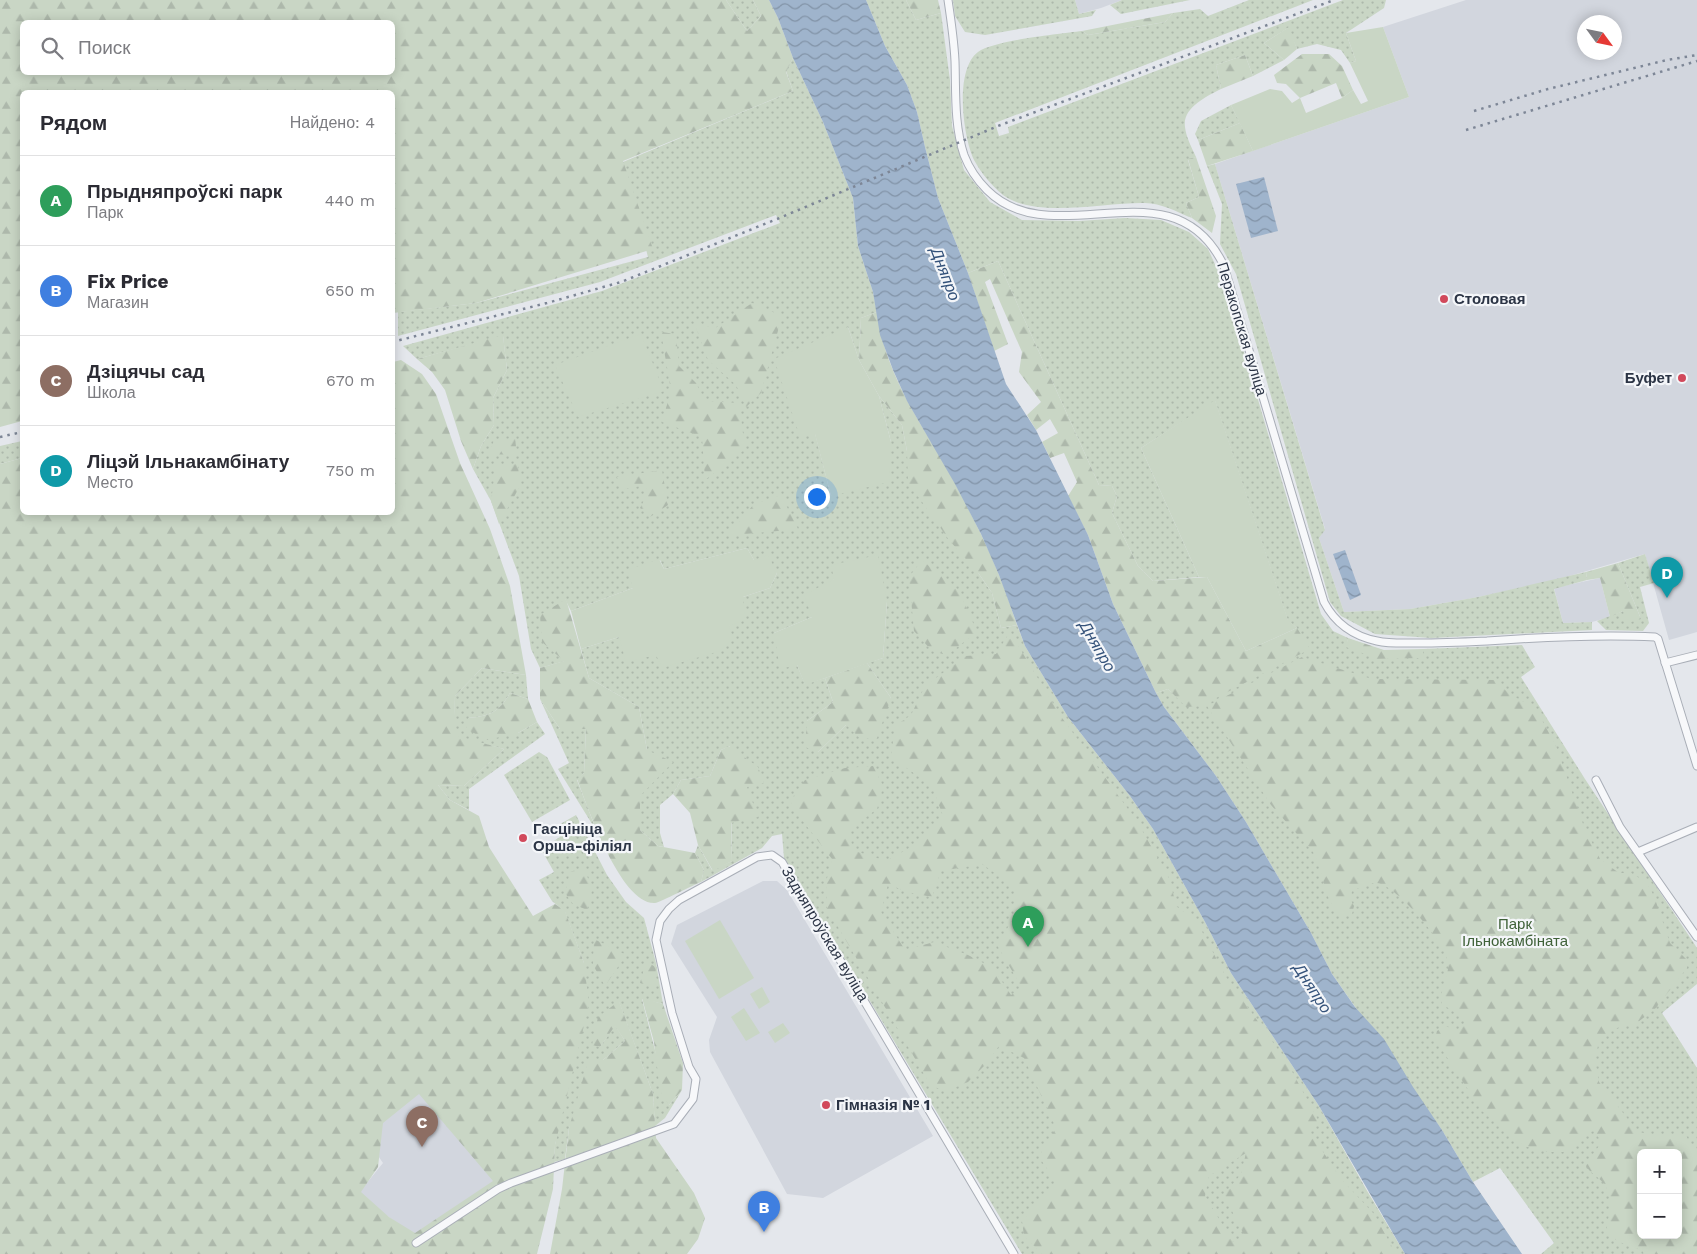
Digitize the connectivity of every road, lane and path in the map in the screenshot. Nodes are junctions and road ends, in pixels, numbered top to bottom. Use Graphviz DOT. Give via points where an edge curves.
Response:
graph roads {
  1 [pos="948,0"];
  2 [pos="1697,654"];
  3 [pos="1666,663"];
  4 [pos="1697,766"];
  5 [pos="1596,780"];
  6 [pos="1697,827"];
  7 [pos="1638,852"];
  8 [pos="1697,937"];
  9 [pos="416,1243"];
  10 [pos="1014,1254"];
  1 -- 3 [label="street, Перакопская вуліца" via="958,127 964,156 973,174 993,196 1021,212 1038,214 1140,212 1166,215 1196,229 1219,254 1324,602 1335,620 1364,638 1378,642 1451,643 1600,635 1655,637"];
  2 -- 3 [label="street"];
  3 -- 4 [label="street"];
  5 -- 7 [label="street" via="1616,820"];
  6 -- 7 [label="street"];
  7 -- 8 [label="street"];
  9 -- 10 [label="street, Задняпроўская вуліца" via="511,1183 674,1124 693,1099 696,1079 672,1013 656,940 660,921 679,900 757,856 772,855 782,862"];
}
